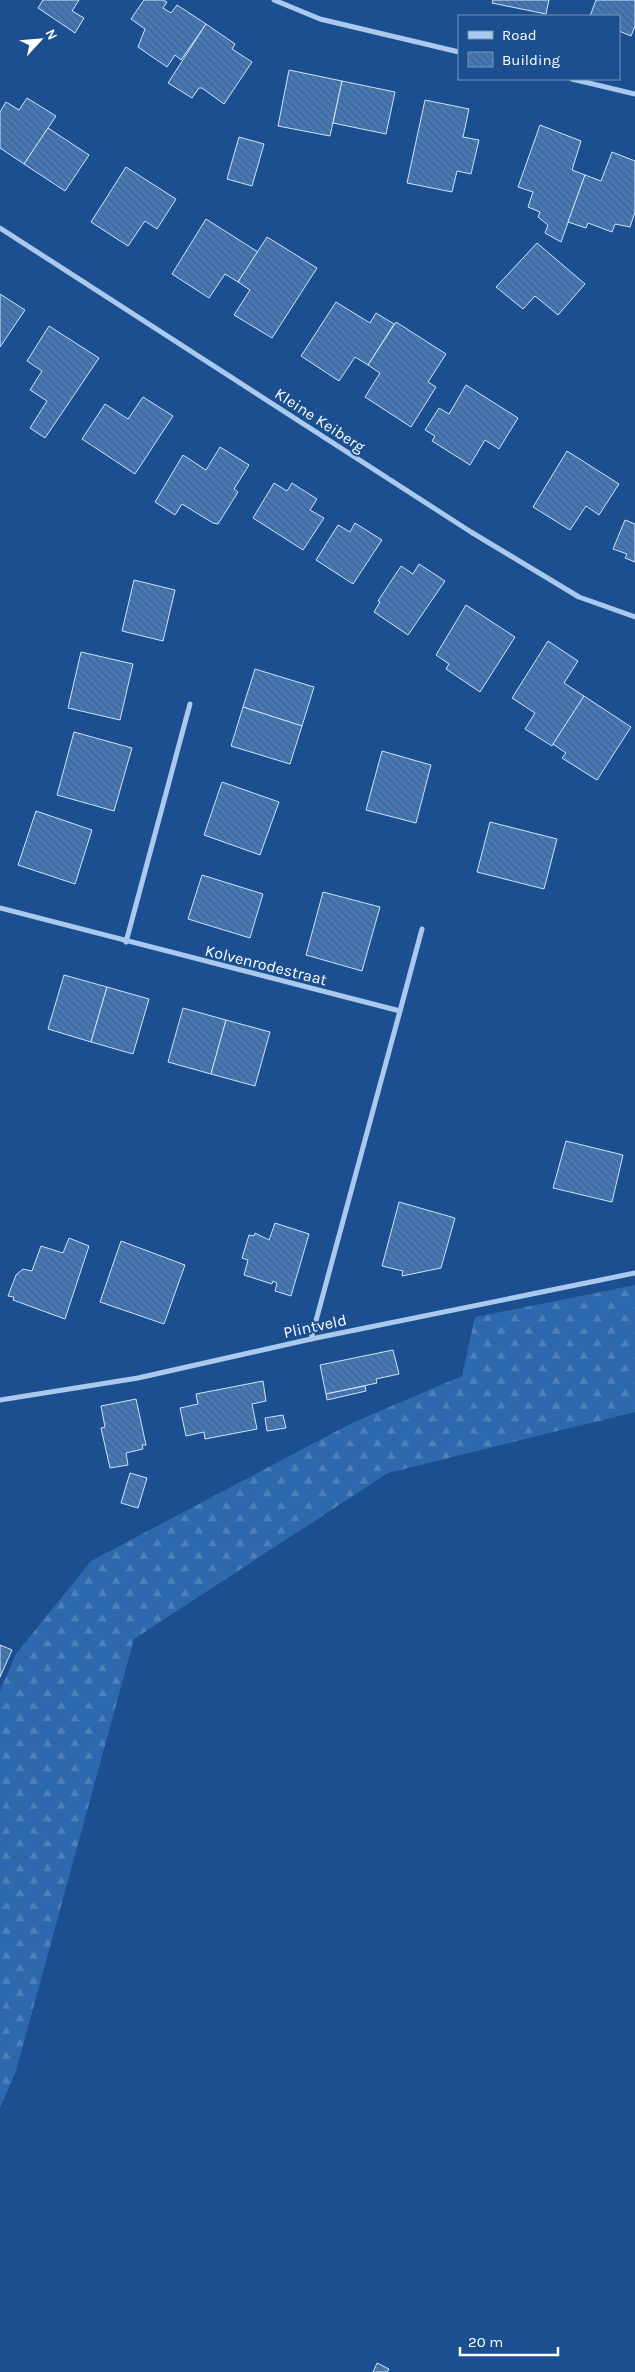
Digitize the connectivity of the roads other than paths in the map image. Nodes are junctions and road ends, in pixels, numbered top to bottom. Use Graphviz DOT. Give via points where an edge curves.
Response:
graph roads {
  1 [pos="274,0"];
  2 [pos="458,52"];
  3 [pos="576,80"];
  4 [pos="635,94"];
  5 [pos="0,228"];
  6 [pos="635,617"];
  7 [pos="190,704"];
  8 [pos="0,908"];
  9 [pos="422,929"];
  10 [pos="126,942"];
  11 [pos="400,1011"];
  12 [pos="635,1273"];
  13 [pos="311,1340"];
  14 [pos="0,1400"];
  1 -- 2 [label="street" via="320,19"];
  3 -- 4 [label="street"];
  5 -- 6 [label="street, Kleine Keiberg" via="472,532 579,597"];
  7 -- 10 [label="street"];
  8 -- 10 [label="street, Kolvenrodestraat"];
  9 -- 11 [label="street"];
  10 -- 11 [label="street, Kolvenrodestraat"];
  11 -- 13 [label="street"];
  12 -- 13 [label="street, Plintveld"];
  13 -- 14 [label="street, Plintveld" via="138,1378"];
}
